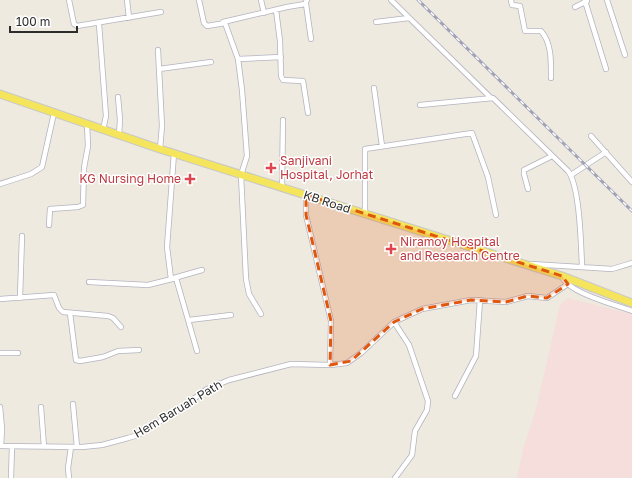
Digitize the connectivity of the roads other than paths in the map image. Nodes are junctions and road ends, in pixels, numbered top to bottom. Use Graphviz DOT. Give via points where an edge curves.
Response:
graph roads {
  1 [pos="69,0"];
  2 [pos="127,0"];
  3 [pos="200,0"];
  4 [pos="261,0"];
  5 [pos="391,0"];
  6 [pos="511,0"];
  7 [pos="607,0"];
  8 [pos="587,1"];
  9 [pos="307,2"];
  10 [pos="575,7"];
  11 [pos="276,10"];
  12 [pos="160,12"];
  13 [pos="264,13"];
  14 [pos="129,18"];
  15 [pos="409,18"];
  16 [pos="223,22"];
  17 [pos="376,22"];
  18 [pos="99,24"];
  19 [pos="311,39"];
  20 [pos="158,50"];
  21 [pos="625,55"];
  22 [pos="281,57"];
  23 [pos="238,59"];
  24 [pos="211,62"];
  25 [pos="160,69"];
  26 [pos="606,69"];
  27 [pos="551,78"];
  28 [pos="374,88"];
  29 [pos="0,94"];
  30 [pos="118,97"];
  31 [pos="490,97"];
  32 [pos="420,105"];
  33 [pos="54,113"];
  34 [pos="308,113"];
  35 [pos="283,120"];
  36 [pos="86,124"];
  37 [pos="103,130"];
  38 [pos="119,135"];
  39 [pos="591,136"];
  40 [pos="382,146"];
  41 [pos="160,149"];
  42 [pos="606,152"];
  43 [pos="174,153"];
  44 [pos="552,156"];
  45 [pos="241,175"];
  46 [pos="571,175"];
  47 [pos="632,182"];
  48 [pos="0,184"];
  49 [pos="282,188"];
  50 [pos="528,189"];
  51 [pos="306,195"];
  52 [pos="365,215"];
  53 [pos="496,215"];
  54 [pos="49,225"];
  55 [pos="22,236"];
  56 [pos="523,263"];
  57 [pos="632,264"];
  58 [pos="582,266"];
  59 [pos="202,270"];
  60 [pos="562,276"];
  61 [pos="173,278"];
  62 [pos="89,282"];
  63 [pos="568,284"];
  64 [pos="20,298"];
  65 [pos="0,299"];
  66 [pos="480,300"];
  67 [pos="632,303"];
  68 [pos="632,311"];
  69 [pos="70,313"];
  70 [pos="261,314"];
  71 [pos="231,315"];
  72 [pos="189,320"];
  73 [pos="394,322"];
  74 [pos="121,327"];
  75 [pos="139,350"];
  76 [pos="197,351"];
  77 [pos="0,353"];
  78 [pos="18,353"];
  79 [pos="330,365"];
  80 [pos="455,396"];
  81 [pos="73,404"];
  82 [pos="0,407"];
  83 [pos="41,407"];
  84 [pos="1,446"];
  85 [pos="12,446"];
  86 [pos="44,447"];
  87 [pos="71,447"];
  88 [pos="77,447"];
  89 [pos="11,478"];
  90 [pos="69,478"];
  91 [pos="395,478"];
  1 -- 18 [label="street" via="75,26"];
  2 -- 14 [label="street"];
  3 -- 16 [label="street" via="205,25"];
  4 -- 13 [label="street"];
  5 -- 15 [label="street"];
  6 -- 27 [label="street" via="512,5 520,6 525,31 541,31 543,34 551,55"];
  7 -- 21 [label="street"];
  8 -- 10 [label="street"];
  8 -- 26 [label="street"];
  9 -- 11 [label="street"];
  9 -- 19 [label="street"];
  11 -- 13 [label="street"];
  11 -- 22 [label="street"];
  12 -- 14 [label="street"];
  13 -- 16 [label="street"];
  14 -- 18 [label="street"];
  15 -- 17 [label="street"];
  15 -- 31 [label="street"];
  16 -- 23 [label="street"];
  18 -- 37 [label="street" via="106,116"];
  20 -- 25 [label="street"];
  22 -- 23 [label="street"];
  22 -- 34 [label="street" via="282,79 303,81"];
  23 -- 45 [label="street" via="247,156"];
  24 -- 25 [label="street"];
  25 -- 41 [label="street"];
  28 -- 40 [label="street"];
  29 -- 33 [label="main road, KB Road"];
  30 -- 38 [label="street"];
  31 -- 32 [label="street"];
  31 -- 44 [label="street"];
  33 -- 36 [label="main road, KB Road"];
  33 -- 48 [label="street" via="42,167 36,172"];
  35 -- 49 [label="street"];
  36 -- 37 [label="main road, KB Road"];
  36 -- 54 [label="street" via="88,146 84,164 83,205 50,208"];
  37 -- 38 [label="main road, KB Road"];
  38 -- 41 [label="main road, KB Road"];
  39 -- 42 [label="street"];
  40 -- 52 [label="street" via="367,147 364,151"];
  40 -- 53 [label="street" via="472,133 488,177"];
  41 -- 43 [label="main road, KB Road"];
  42 -- 46 [label="street"];
  42 -- 47 [label="street"];
  43 -- 45 [label="main road, KB Road"];
  43 -- 61 [label="street" via="167,247"];
  44 -- 46 [label="street"];
  44 -- 50 [label="street" via="524,170"];
  45 -- 49 [label="main road, KB Road"];
  45 -- 70 [label="street" via="248,294"];
  46 -- 58 [label="street" via="579,224"];
  49 -- 51 [label="main road, KB Road"];
  51 -- 52 [label="main road, KB Road"];
  51 -- 79 [label="street" via="306,211 331,321"];
  52 -- 56 [label="main road, KB Road"];
  55 -- 64 [label="street"];
  56 -- 58 [label="street"];
  56 -- 60 [label="main road, KB Road"];
  57 -- 58 [label="street" via="612,269"];
  59 -- 61 [label="street"];
  60 -- 63 [label="street"];
  60 -- 67 [label="main road, KB Road"];
  61 -- 62 [label="street" via="148,285"];
  61 -- 72 [label="street" via="178,279"];
  63 -- 66 [label="street, Hem Baruah Path" via="547,298 528,296 506,302"];
  63 -- 68 [label="street"];
  64 -- 65 [label="street"];
  64 -- 69 [label="street" via="54,295 61,310"];
  66 -- 73 [label="street, Hem Baruah Path" via="429,306"];
  66 -- 80 [label="street" via="476,356"];
  69 -- 74 [label="street" via="108,316"];
  69 -- 75 [label="street" via="76,360 80,362 118,351"];
  71 -- 72 [label="street"];
  72 -- 76 [label="street"];
  73 -- 79 [label="street, Hem Baruah Path" via="351,361 343,365"];
  73 -- 91 [label="street" via="409,344 428,401 427,410 416,431 412,455"];
  77 -- 78 [label="street"];
  79 -- 88 [label="street, Hem Baruah Path" via="291,364 236,378 207,389 185,406 138,434 102,445"];
  81 -- 88 [label="street"];
  82 -- 84 [label="street"];
  83 -- 86 [label="street"];
  84 -- 85 [label="street, Hem Baruah Path"];
  85 -- 86 [label="street, Hem Baruah Path"];
  85 -- 89 [label="street"];
  86 -- 87 [label="street, Hem Baruah Path"];
  87 -- 88 [label="street, Hem Baruah Path"];
  87 -- 90 [label="street"];
}
